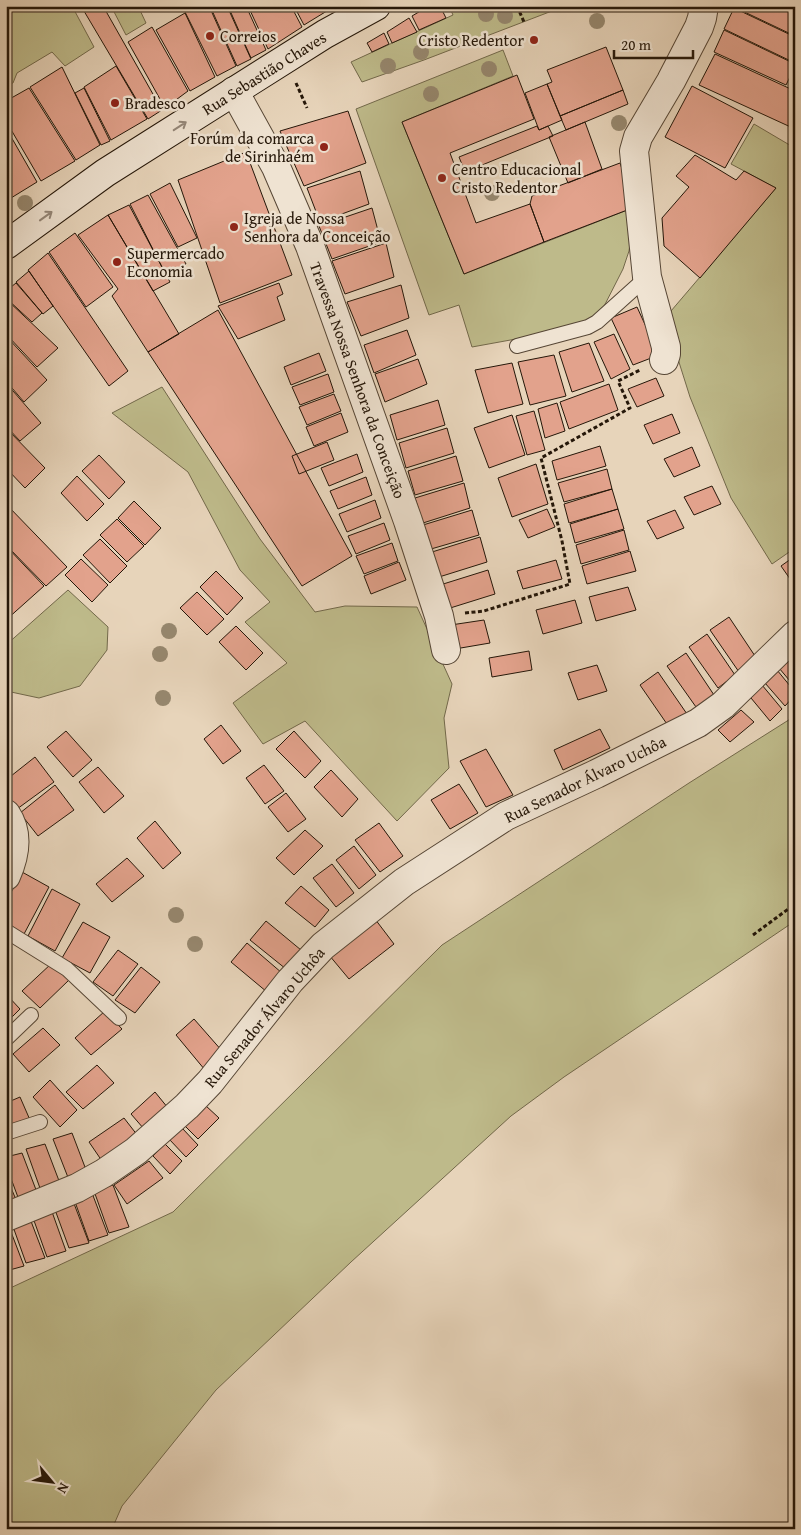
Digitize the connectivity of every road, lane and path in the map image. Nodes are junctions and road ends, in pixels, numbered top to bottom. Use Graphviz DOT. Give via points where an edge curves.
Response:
graph roads {
  1 [pos="376,6"];
  2 [pos="518,6"];
  3 [pos="704,6"];
  4 [pos="524,22"];
  5 [pos="296,82"];
  6 [pos="234,91"];
  7 [pos="307,108"];
  8 [pos="6,245"];
  9 [pos="647,277"];
  10 [pos="517,346"];
  11 [pos="664,360"];
  12 [pos="439,616"];
  13 [pos="795,635"];
  14 [pos="446,650"];
  15 [pos="6,814"];
  16 [pos="6,876"];
  17 [pos="795,904"];
  18 [pos="6,931"];
  19 [pos="753,936"];
  20 [pos="31,1015"];
  21 [pos="119,1018"];
  22 [pos="6,1039"];
  23 [pos="40,1122"];
  24 [pos="6,1133"];
  25 [pos="6,1217"];
  1 -- 6 [label="street, Rua Sebastião Chaves"];
  2 -- 4 [label="path"];
  3 -- 9 [label="street" via="688,48 635,144"];
  5 -- 7 [label="path"];
  8 -- 6 [label="street, Rua Sebastião Chaves, one-way" via="105,173"];
  6 -- 12 [label="street, Travessa Nossa Senhora da Conceição" via="276,167 310,246"];
  9 -- 10 [label="lane" via="593,324"];
  9 -- 11 [label="street" via="666,347"];
  11 -- 12 [label="path" via="618,381 630,408 541,458 570,584 484,611"];
  12 -- 14 [label="street, Travessa Nossa Senhora da Conceição"];
  13 -- 25 [label="street, Rua Senador Álvaro Uchôa" via="723,705 698,723 506,816 404,882 322,946 210,1082 136,1151 77,1188"];
  15 -- 16 [label="street" via="14,831 15,845"];
  17 -- 19 [label="path"];
  18 -- 21 [label="lane" via="67,969"];
  20 -- 22 [label="lane"];
  23 -- 24 [label="lane"];
}
